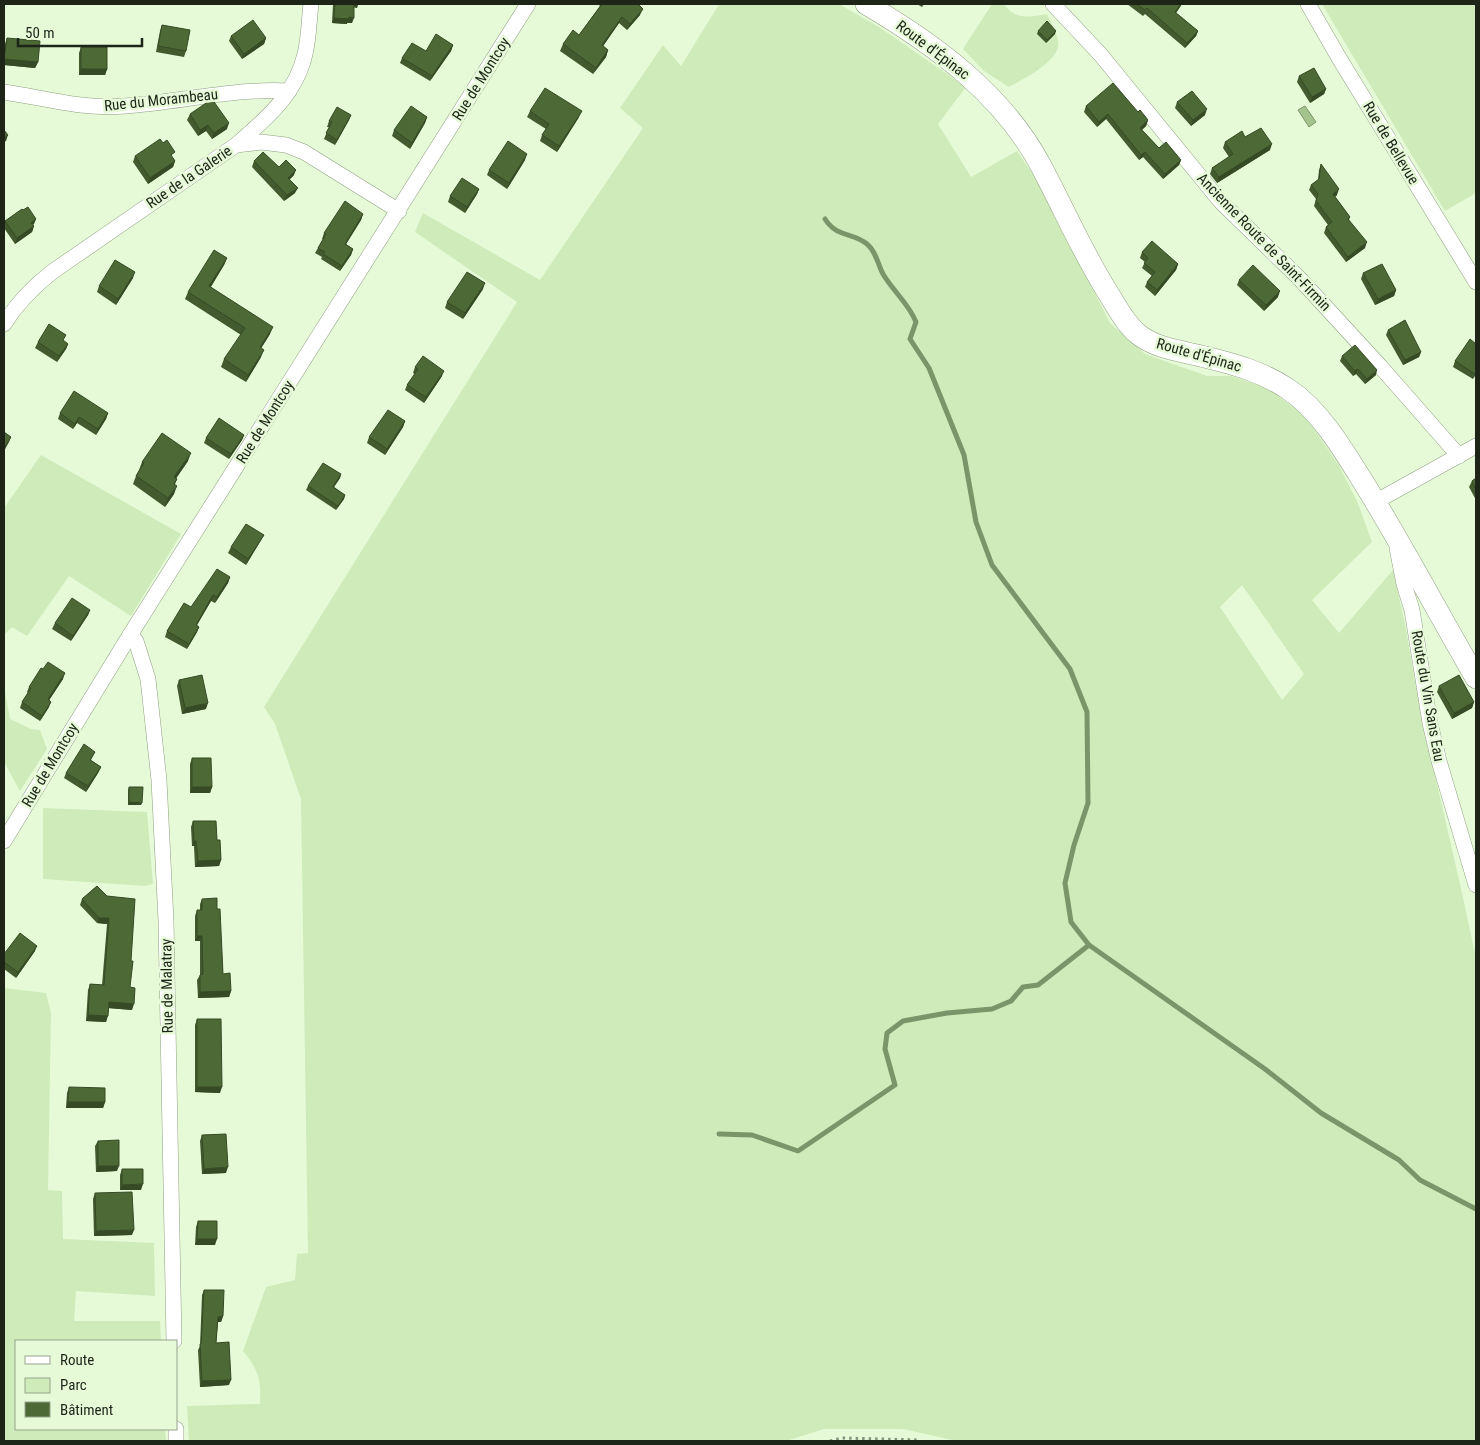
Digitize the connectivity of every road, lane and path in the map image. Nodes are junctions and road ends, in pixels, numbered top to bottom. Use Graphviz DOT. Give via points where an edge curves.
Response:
graph roads {
  1 [pos="311,4"];
  2 [pos="528,4"];
  3 [pos="866,4"];
  4 [pos="1053,4"];
  5 [pos="1308,4"];
  6 [pos="289,91"];
  7 [pos="4,92"];
  8 [pos="236,144"];
  9 [pos="398,211"];
  10 [pos="1476,282"];
  11 [pos="4,324"];
  12 [pos="1476,446"];
  13 [pos="1459,456"];
  14 [pos="1375,502"];
  15 [pos="1394,534"];
  16 [pos="130,635"];
  17 [pos="1476,678"];
  18 [pos="4,841"];
  19 [pos="1476,885"];
  20 [pos="174,1340"];
  21 [pos="919,1440"];
  22 [pos="830,1441"];
  1 -- 6 [label="street" via="305,54"];
  2 -- 9 [label="street, Rue de Montcoy"];
  3 -- 14 [label="main road, Route d'Épinac" via="954,63 1003,111 1040,163 1102,283 1138,334 1154,344 1248,369 1291,391 1327,429"];
  4 -- 13 [label="street, Ancienne Route de Saint-Firmin" via="1100,54 1221,202 1305,285"];
  5 -- 10 [label="street, Rue de Bellevue"];
  6 -- 7 [label="street, Rue du Morambeau" via="234,92 125,106 72,104"];
  6 -- 8 [label="street" via="279,105"];
  8 -- 9 [label="street, Rue de la Galerie" via="286,145 304,152"];
  8 -- 11 [label="street, Rue de la Galerie" via="32,287"];
  9 -- 16 [label="street, Rue de Montcoy"];
  12 -- 13 [label="street"];
  13 -- 14 [label="street"];
  14 -- 15 [label="main road, Route d'Épinac"];
  15 -- 17 [label="main road, Route d'Épinac"];
  15 -- 19 [label="street, Route du Vin Sans Eau" via="1412,610 1430,723"];
  16 -- 18 [label="street, Rue de Montcoy"];
  16 -- 20 [label="street, Rue de Malatray" via="136,641 148,679 159,780 166,921"];
  21 -- 22 [label="path" via="842,1438"];
}
